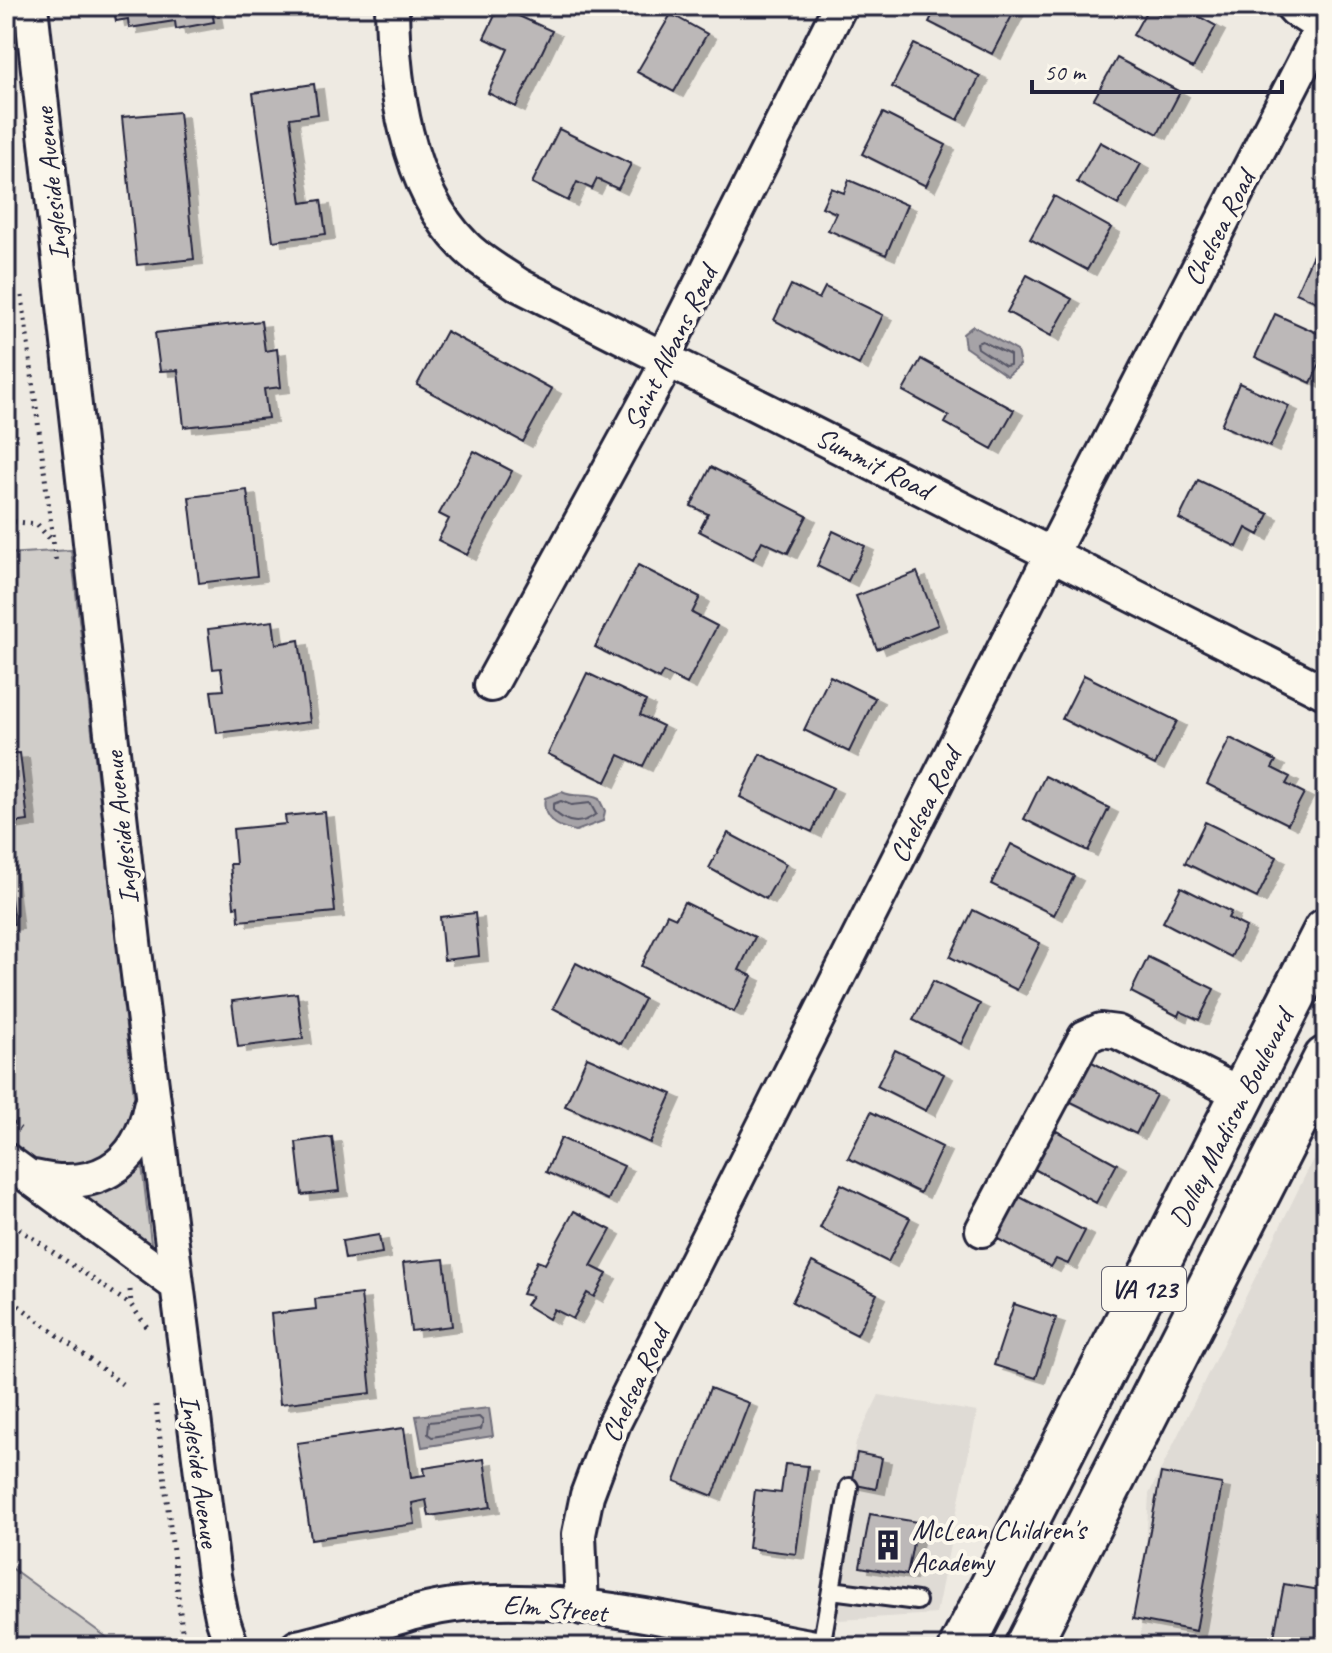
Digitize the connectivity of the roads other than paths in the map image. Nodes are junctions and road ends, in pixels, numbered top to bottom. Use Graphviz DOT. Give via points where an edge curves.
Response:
graph roads {
  1 [pos="31,6"];
  2 [pos="392,6"];
  3 [pos="840,6"];
  4 [pos="1281,6"];
  5 [pos="1322,27"];
  6 [pos="664,356"];
  7 [pos="1052,553"];
  8 [pos="491,685"];
  9 [pos="1326,693"];
  10 [pos="1326,931"];
  11 [pos="1326,1059"];
  12 [pos="152,1095"];
  13 [pos="1243,1095"];
  14 [pos="16,1167"];
  15 [pos="982,1230"];
  16 [pos="175,1284"];
  17 [pos="849,1487"];
  18 [pos="831,1590"];
  19 [pos="917,1601"];
  20 [pos="582,1608"];
  21 [pos="232,1647"];
  22 [pos="297,1647"];
  23 [pos="818,1647"];
  24 [pos="962,1647"];
  25 [pos="1027,1647"];
  1 -- 12 [label="street, Ingleside Avenue"];
  2 -- 6 [label="street, Summit Road" via="404,118 438,213 475,255 519,285"];
  3 -- 6 [label="street, Saint Albans Road"];
  4 -- 5 [label="lane" via="1290,16"];
  5 -- 7 [label="street, Chelsea Road"];
  6 -- 7 [label="street, Summit Road"];
  6 -- 8 [label="street, Saint Albans Road" via="660,376"];
  7 -- 9 [label="street, Summit Road"];
  7 -- 20 [label="street, Chelsea Road" via="614,1423 587,1495 579,1534"];
  10 -- 13 [label="main road, Dolley Madison Boulevard / VA 123"];
  11 -- 25 [label="main road, Dolley Madison Boulevard / VA 123"];
  12 -- 14 [label="street" via="136,1145 105,1173 61,1183"];
  12 -- 16 [label="street, Ingleside Avenue"];
  13 -- 15 [label="street" via="1117,1032 1101,1030 1085,1037"];
  13 -- 24 [label="main road, Dolley Madison Boulevard / VA 123"];
  14 -- 16 [label="street"];
  16 -- 21 [label="street, Ingleside Avenue" via="214,1576"];
  17 -- 18 [label="lane"];
  18 -- 19 [label="lane"];
  18 -- 23 [label="lane"];
  20 -- 22 [label="street, Elm Street" via="511,1601 460,1604"];
  20 -- 23 [label="street, Elm Street"];
}
